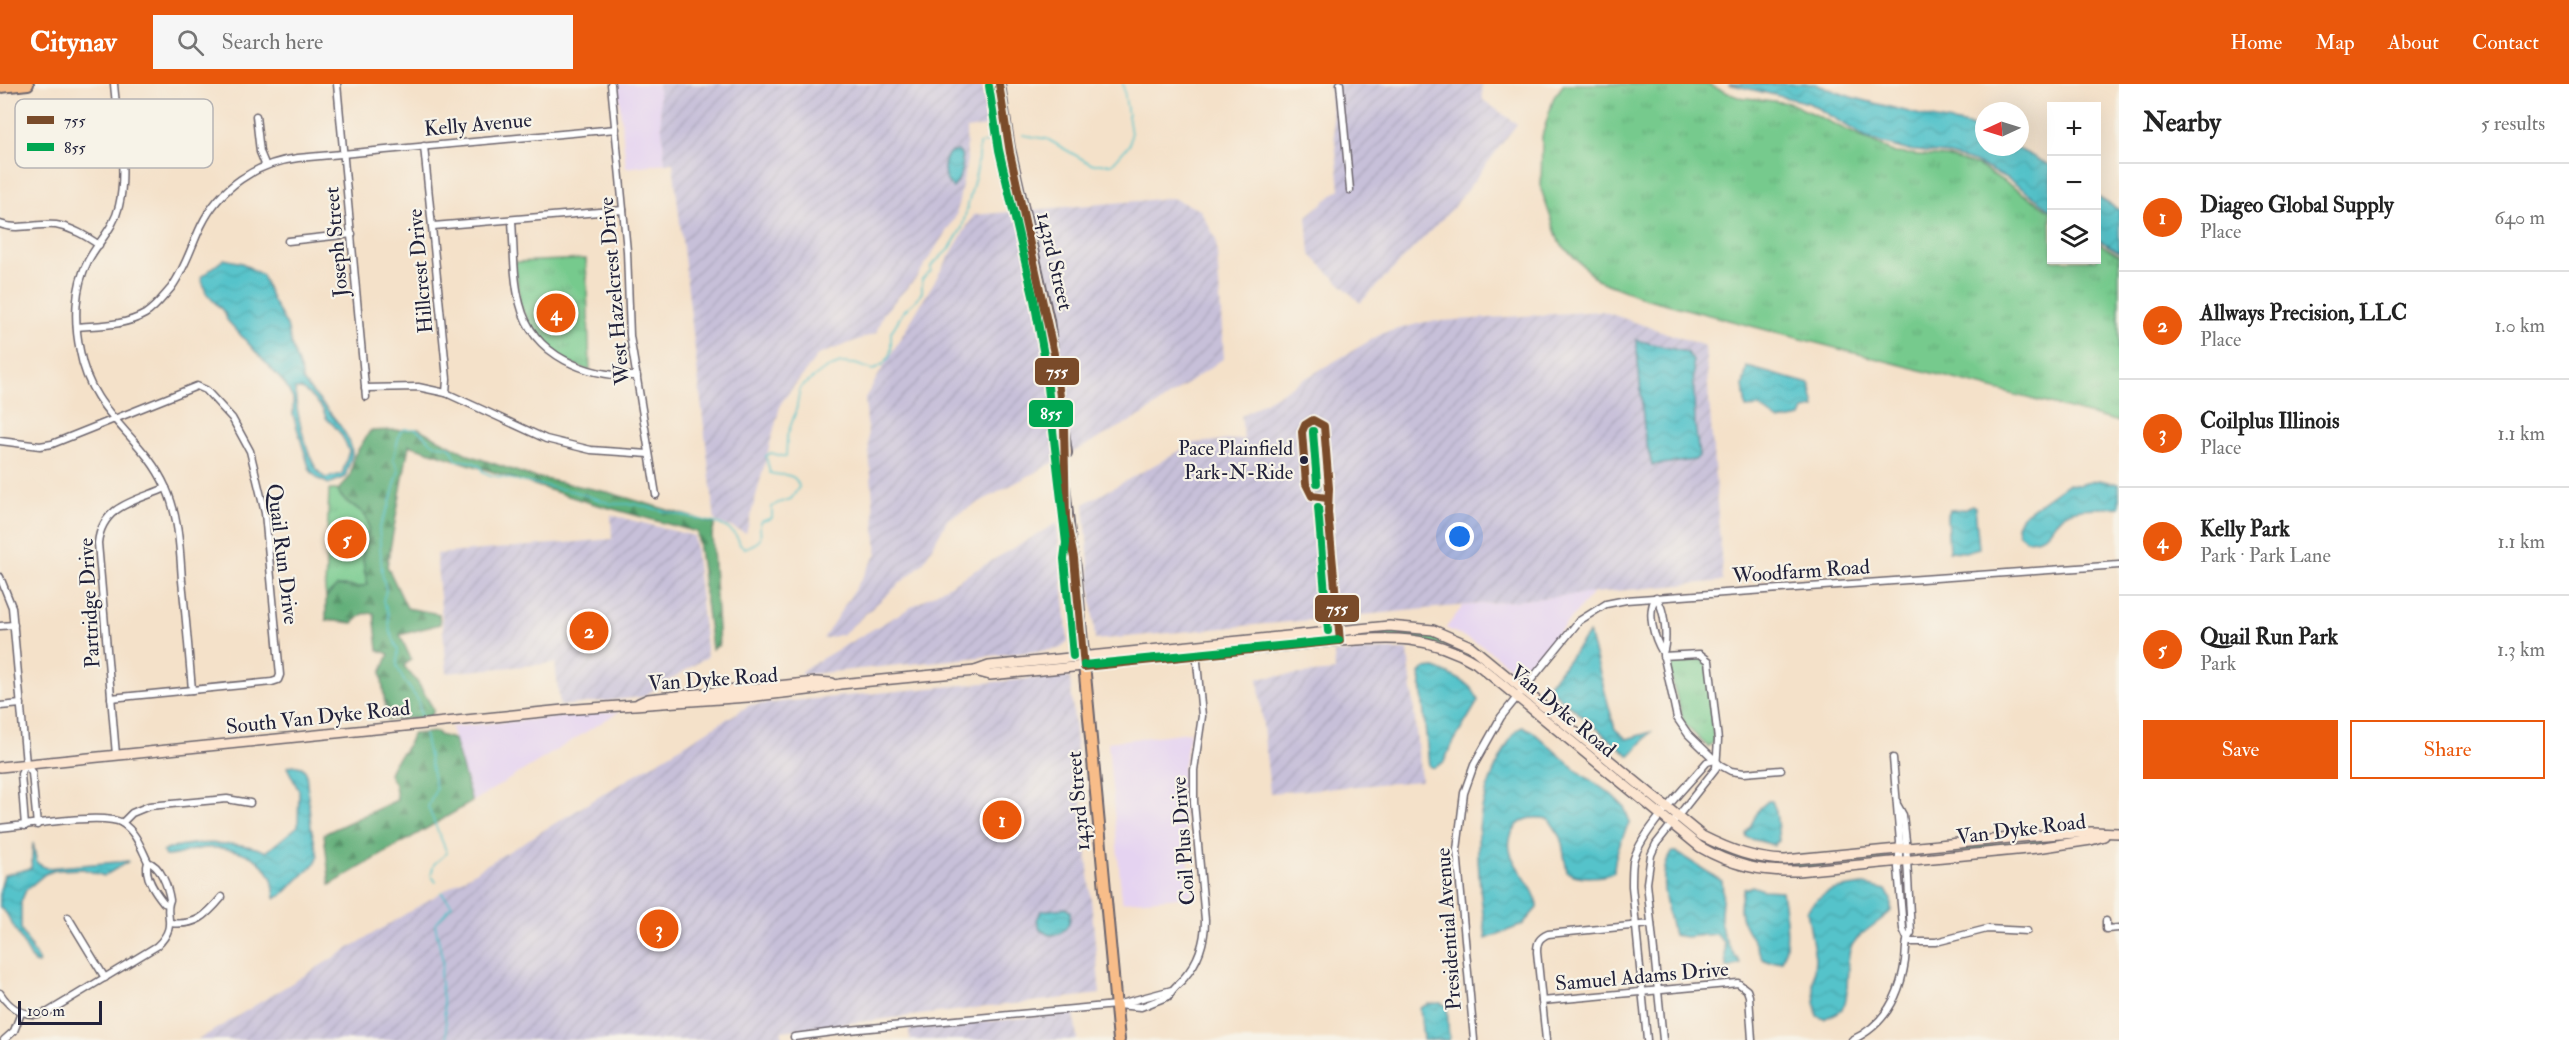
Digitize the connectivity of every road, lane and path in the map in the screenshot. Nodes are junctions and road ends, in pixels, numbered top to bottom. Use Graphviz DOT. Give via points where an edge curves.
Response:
graph roads {
  1 [pos="27,84"];
  2 [pos="114,84"];
  3 [pos="337,84"];
  4 [pos="611,84"];
  5 [pos="999,84"];
  6 [pos="1340,84"];
  7 [pos="0,87"];
  8 [pos="115,99"];
  9 [pos="256,116"];
  10 [pos="616,129"];
  11 [pos="424,146"];
  12 [pos="344,154"];
  13 [pos="265,164"];
  14 [pos="121,168"];
  15 [pos="1350,190"];
  16 [pos="624,210"];
  17 [pos="512,221"];
  18 [pos="0,224"];
  19 [pos="433,226"];
  20 [pos="352,234"];
  21 [pos="288,241"];
  22 [pos="99,244"];
  23 [pos="77,327"];
  24 [pos="637,376"];
  25 [pos="366,388"];
  26 [pos="446,393"];
  27 [pos="366,397"];
  28 [pos="112,419"];
  29 [pos="0,441"];
  30 [pos="649,454"];
  31 [pos="166,488"];
  32 [pos="656,495"];
  33 [pos="2119,565"];
  34 [pos="0,577"];
  35 [pos="1656,597"];
  36 [pos="14,625"];
  37 [pos="0,626"];
  38 [pos="1196,645"];
  39 [pos="1663,654"];
  40 [pos="1083,655"];
  41 [pos="1197,655"];
  42 [pos="1084,667"];
  43 [pos="975,671"];
  44 [pos="1523,689"];
  45 [pos="192,690"];
  46 [pos="111,698"];
  47 [pos="1517,698"];
  48 [pos="639,703"];
  49 [pos="21,704"];
  50 [pos="0,706"];
  51 [pos="116,755"];
  52 [pos="1893,758"];
  53 [pos="1715,760"];
  54 [pos="26,764"];
  55 [pos="0,767"];
  56 [pos="1781,770"];
  57 [pos="250,803"];
  58 [pos="1669,807"];
  59 [pos="1661,816"];
  60 [pos="1675,820"];
  61 [pos="122,824"];
  62 [pos="37,825"];
  63 [pos="25,826"];
  64 [pos="0,828"];
  65 [pos="2119,833"];
  66 [pos="2106,835"];
  67 [pos="1903,850"];
  68 [pos="148,862"];
  69 [pos="1902,862"];
  70 [pos="222,897"];
  71 [pos="168,904"];
  72 [pos="68,917"];
  73 [pos="2106,921"];
  74 [pos="170,923"];
  75 [pos="1651,924"];
  76 [pos="1636,926"];
  77 [pos="2119,928"];
  78 [pos="2027,931"];
  79 [pos="1907,940"];
  80 [pos="105,978"];
  81 [pos="1658,990"];
  82 [pos="1643,992"];
  83 [pos="0,993"];
  84 [pos="1542,1001"];
  85 [pos="1116,1005"];
  86 [pos="21,1013"];
  87 [pos="794,1037"];
  88 [pos="4,1040"];
  89 [pos="1119,1040"];
  90 [pos="1473,1040"];
  91 [pos="1546,1040"];
  92 [pos="1647,1040"];
  93 [pos="1663,1040"];
  94 [pos="1752,1040"];
  95 [pos="1852,1040"];
  1 -- 7 [label="main road"];
  2 -- 8 [label="street"];
  3 -- 12 [label="street, Joseph Street"];
  4 -- 10 [label="street, West Hazelcrest Drive"];
  5 -- 40 [label="main road, 143rd Street" via="1008,148 1048,320 1069,464"];
  6 -- 15 [label="street"];
  9 -- 13 [label="street"];
  10 -- 11 [label="street, Kelly Avenue"];
  10 -- 16 [label="street, West Hazelcrest Drive"];
  11 -- 12 [label="street, Kelly Avenue"];
  11 -- 19 [label="street, Hillcrest Drive"];
  12 -- 13 [label="street, Kelly Avenue"];
  12 -- 20 [label="street, Joseph Street"];
  13 -- 23 [label="street" via="225,191 212,207 174,284 146,313 116,324"];
  14 -- 22 [label="street" via="122,189 112,226"];
  16 -- 17 [label="street"];
  16 -- 24 [label="street, West Hazelcrest Drive" via="630,336"];
  17 -- 19 [label="street"];
  17 -- 24 [label="street" via="520,305 535,335 562,360 579,368"];
  18 -- 22 [label="street" via="56,225"];
  19 -- 26 [label="street, Hillcrest Drive"];
  20 -- 21 [label="street"];
  20 -- 25 [label="street, Joseph Street"];
  22 -- 23 [label="street" via="79,285"];
  23 -- 28 [label="street" via="84,368"];
  24 -- 30 [label="street, West Hazelcrest Drive"];
  25 -- 26 [label="street" via="418,387"];
  25 -- 27 [label="street, Joseph Street"];
  26 -- 30 [label="street" via="546,439 591,450"];
  28 -- 29 [label="street, Quail Run Drive" via="52,444"];
  28 -- 31 [label="street" via="145,454"];
  28 -- 45 [label="street, Quail Run Drive" via="197,386 206,390 232,418 250,451 265,513 280,675 272,682"];
  30 -- 32 [label="street, West Hazelcrest Drive"];
  31 -- 45 [label="street" via="178,535"];
  31 -- 46 [label="street, Partridge Drive" via="114,510 99,530"];
  33 -- 35 [label="street, Woodfarm Road"];
  34 -- 36 [label="street" via="8,593"];
  35 -- 39 [label="street" via="1662,607 1666,645"];
  35 -- 39 [label="street" via="1651,617"];
  35 -- 44 [label="street, Woodfarm Road" via="1613,602 1586,616"];
  36 -- 37 [label="street"];
  36 -- 49 [label="street"];
  38 -- 40 [label="street, Van Dyke Road"];
  38 -- 41 [label="street, Coil Plus Drive"];
  38 -- 44 [label="street, Van Dyke Road" via="1356,628 1421,628 1470,646"];
  39 -- 53 [label="street" via="1679,722"];
  39 -- 53 [label="street" via="1700,654 1709,661 1718,740"];
  40 -- 42 [label="main road, 143rd Street"];
  40 -- 43 [label="street, Van Dyke Road"];
  41 -- 42 [label="street, Van Dyke Road"];
  41 -- 47 [label="street, Van Dyke Road" via="1388,637 1412,639 1466,657"];
  41 -- 85 [label="street, Coil Plus Drive" via="1202,716 1193,783 1205,931 1201,951 1193,968 1172,990"];
  42 -- 43 [label="street, Van Dyke Road" via="990,675"];
  42 -- 85 [label="main road, 143rd Street"];
  43 -- 48 [label="street, Van Dyke Road" via="748,697 650,706"];
  44 -- 47 [label="street, Presidential Avenue"];
  44 -- 58 [label="street, Van Dyke Road"];
  45 -- 46 [label="street, Quail Run Drive"];
  46 -- 51 [label="street, Partridge Drive"];
  47 -- 59 [label="street, Van Dyke Road"];
  47 -- 90 [label="street, Presidential Avenue" via="1474,765 1459,822 1458,875"];
  48 -- 51 [label="street, South Van Dyke Road"];
  49 -- 50 [label="street"];
  49 -- 54 [label="street"];
  51 -- 54 [label="street, South Van Dyke Road"];
  52 -- 67 [label="street"];
  53 -- 56 [label="street" via="1740,773"];
  53 -- 58 [label="street" via="1707,762"];
  53 -- 60 [label="street" via="1716,768"];
  54 -- 55 [label="street, South Van Dyke Road"];
  54 -- 62 [label="street" via="32,773"];
  54 -- 63 [label="street" via="21,774"];
  57 -- 61 [label="street" via="227,799 149,806 132,813"];
  58 -- 59 [label="street"];
  58 -- 60 [label="street, Van Dyke Road"];
  59 -- 60 [label="street, Van Dyke Road"];
  59 -- 76 [label="street" via="1640,845 1633,863"];
  60 -- 67 [label="street, Van Dyke Road" via="1753,857 1785,860"];
  60 -- 69 [label="street, Van Dyke Road" via="1700,847 1719,858 1760,870 1798,872"];
  60 -- 75 [label="street" via="1656,844 1648,868"];
  61 -- 62 [label="street" via="104,819"];
  61 -- 68 [label="street" via="134,835"];
  62 -- 63 [label="street"];
  63 -- 64 [label="street"];
  65 -- 66 [label="street, Van Dyke Road"];
  66 -- 67 [label="street, Van Dyke Road" via="2091,832 2031,836"];
  66 -- 69 [label="street, Van Dyke Road"];
  67 -- 69 [label="street"];
  68 -- 71 [label="street" via="150,880"];
  68 -- 71 [label="street" via="156,866 164,880 171,900"];
  69 -- 79 [label="street" via="1903,929"];
  70 -- 74 [label="street" via="203,918 185,924"];
  71 -- 74 [label="street"];
  72 -- 80 [label="street"];
  73 -- 77 [label="street" via="2106,929"];
  74 -- 80 [label="street" via="157,946"];
  75 -- 76 [label="street"];
  75 -- 81 [label="street"];
  76 -- 82 [label="street"];
  76 -- 84 [label="street" via="1542,937 1537,952"];
  78 -- 79 [label="street" via="1987,929 1936,942"];
  79 -- 95 [label="street" via="1894,1001 1879,1022"];
  80 -- 86 [label="street" via="48,1012"];
  81 -- 82 [label="street, Samuel Adams Drive"];
  81 -- 93 [label="street"];
  81 -- 94 [label="street, Samuel Adams Drive" via="1731,982 1743,986 1749,996"];
  82 -- 84 [label="street, Samuel Adams Drive"];
  82 -- 92 [label="street"];
  83 -- 86 [label="street"];
  84 -- 91 [label="street"];
  85 -- 87 [label="street, Coil Plus Drive"];
  85 -- 89 [label="main road, 143rd Street"];
  86 -- 88 [label="street" via="14,1030"];
}
